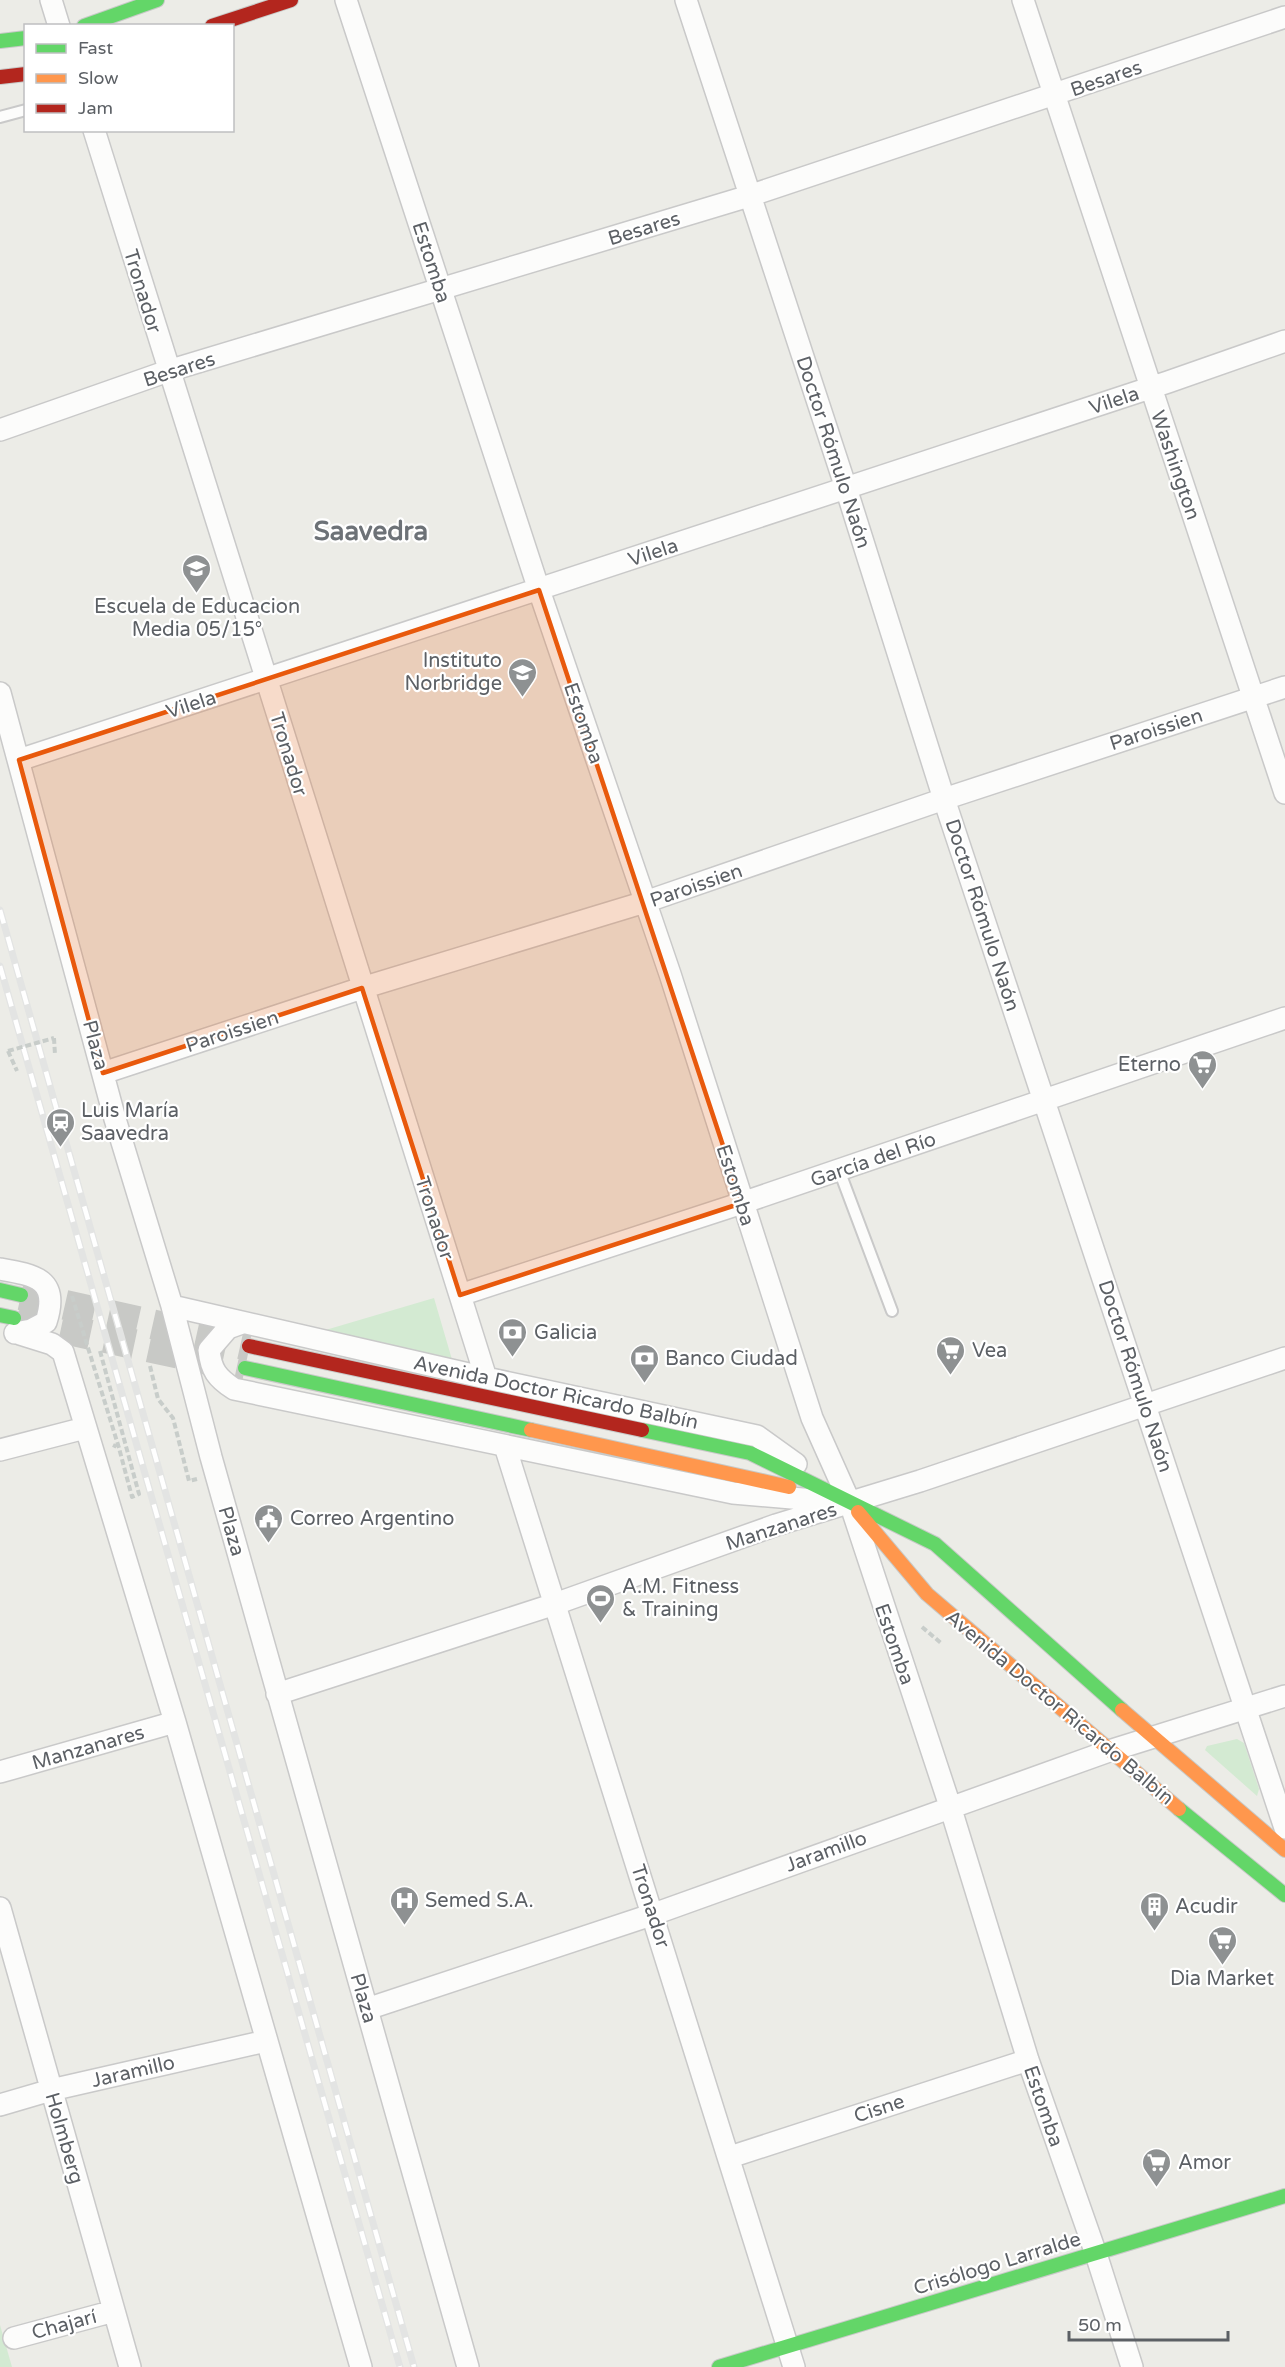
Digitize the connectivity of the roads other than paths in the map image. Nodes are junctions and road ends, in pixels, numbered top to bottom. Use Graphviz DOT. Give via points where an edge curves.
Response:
graph roads {
  1 [pos="51,0"];
  2 [pos="157,0"];
  3 [pos="291,0"];
  4 [pos="346,0"];
  5 [pos="686,0"];
  6 [pos="1023,0"];
  7 [pos="1285,17"];
  8 [pos="58,24"];
  9 [pos="90,24"];
  10 [pos="218,24"];
  11 [pos="24,38"];
  12 [pos="0,41"];
  13 [pos="24,75"];
  14 [pos="0,77"];
  15 [pos="1054,95"];
  16 [pos="24,111"];
  17 [pos="0,117"];
  18 [pos="95,132"];
  19 [pos="748,196"];
  20 [pos="442,290"];
  21 [pos="1285,341"];
  22 [pos="168,371"];
  23 [pos="1150,388"];
  24 [pos="0,430"];
  25 [pos="846,488"];
  26 [pos="539,590"];
  27 [pos="266,679"];
  28 [pos="1285,687"];
  29 [pos="0,693"];
  30 [pos="1254,697"];
  31 [pos="19,760"];
  32 [pos="1285,793"];
  33 [pos="944,799"];
  34 [pos="645,902"];
  35 [pos="362,988"];
  36 [pos="1285,1018"];
  37 [pos="104,1074"];
  38 [pos="1045,1101"];
  39 [pos="839,1170"];
  40 [pos="742,1203"];
  41 [pos="0,1269"];
  42 [pos="0,1290"];
  43 [pos="21,1295"];
  44 [pos="459,1295"];
  45 [pos="172,1306"];
  46 [pos="892,1311"];
  47 [pos="242,1323"];
  48 [pos="8,1324"];
  49 [pos="249,1346"];
  50 [pos="1285,1358"];
  51 [pos="245,1368"];
  52 [pos="486,1378"];
  53 [pos="234,1389"];
  54 [pos="1146,1404"];
  55 [pos="202,1418"];
  56 [pos="85,1428"];
  57 [pos="505,1446"];
  58 [pos="0,1450"];
  59 [pos="850,1503"];
  60 [pos="555,1604"];
  61 [pos="277,1694"];
  62 [pos="1285,1696"];
  63 [pos="1246,1709"];
  64 [pos="176,1722"];
  65 [pos="1153,1737"];
  66 [pos="1109,1750"];
  67 [pos="0,1772"];
  68 [pos="951,1806"];
  69 [pos="1285,1828"];
  70 [pos="1285,1850"];
  71 [pos="1285,1895"];
  72 [pos="0,1908"];
  73 [pos="654,1914"];
  74 [pos="367,2009"];
  75 [pos="266,2042"];
  76 [pos="1028,2060"];
  77 [pos="51,2090"];
  78 [pos="0,2105"];
  79 [pos="730,2157"];
  80 [pos="1285,2196"];
  81 [pos="1096,2254"];
  82 [pos="114,2311"];
  83 [pos="14,2338"];
  84 [pos="788,2346"];
  85 [pos="130,2367"];
  86 [pos="362,2367"];
  87 [pos="468,2367"];
  88 [pos="719,2367"];
  89 [pos="794,2367"];
  90 [pos="1132,2367"];
  1 -- 8 [label="street"];
  2 -- 9 [label="main road"];
  3 -- 10 [label="main road"];
  4 -- 20 [label="street, Estomba"];
  5 -- 19 [label="street, Doctor Rómulo Naón"];
  6 -- 15 [label="street, Washington"];
  7 -- 15 [label="street, Besares"];
  11 -- 12 [label="main road"];
  13 -- 14 [label="main road"];
  15 -- 19 [label="street, Besares"];
  15 -- 23 [label="street, Washington"];
  16 -- 17 [label="lane"];
  18 -- 22 [label="street, Tronador"];
  19 -- 20 [label="street, Besares"];
  19 -- 25 [label="street, Doctor Rómulo Naón"];
  20 -- 22 [label="street, Besares"];
  20 -- 26 [label="street, Estomba"];
  21 -- 23 [label="street, Vilela"];
  22 -- 24 [label="street, Besares"];
  22 -- 27 [label="street, Tronador"];
  23 -- 25 [label="street, Vilela"];
  23 -- 30 [label="street, Washington"];
  25 -- 26 [label="street, Vilela"];
  25 -- 33 [label="street, Doctor Rómulo Naón"];
  26 -- 27 [label="street, Vilela"];
  26 -- 34 [label="street, Estomba"];
  27 -- 31 [label="street, Vilela"];
  27 -- 35 [label="street, Tronador"];
  28 -- 30 [label="street, Paroissien"];
  29 -- 31 [label="street, Plaza"];
  30 -- 32 [label="street, Washington"];
  30 -- 33 [label="street, Paroissien"];
  31 -- 37 [label="street, Plaza"];
  33 -- 34 [label="street, Paroissien"];
  33 -- 38 [label="street, Doctor Rómulo Naón"];
  34 -- 35 [label="street, Paroissien"];
  34 -- 40 [label="street, Estomba"];
  35 -- 37 [label="street, Paroissien"];
  35 -- 44 [label="street, Tronador"];
  36 -- 38 [label="street, García del Río"];
  37 -- 45 [label="street, Plaza"];
  38 -- 39 [label="street, García del Río"];
  38 -- 54 [label="street, Doctor Rómulo Naón"];
  39 -- 40 [label="street, García del Río"];
  39 -- 46 [label="lane"];
  40 -- 44 [label="street, García del Río"];
  40 -- 59 [label="street, Estomba" via="812,1418"];
  41 -- 48 [label="street" via="40,1279 50,1291 46,1322"];
  42 -- 43 [label="main road"];
  44 -- 52 [label="street, Tronador"];
  45 -- 47 [label="street, Avenida Doctor Ricardo Balbín"];
  45 -- 55 [label="street, Plaza"];
  47 -- 52 [label="street, Avenida Doctor Ricardo Balbín"];
  47 -- 53 [label="street" via="228,1328 209,1350 211,1367 220,1380"];
  48 -- 56 [label="street" via="63,1352"];
  49 -- 59 [label="main road" via="750,1453"];
  50 -- 54 [label="street, Manzanares"];
  51 -- 59 [label="main road" via="741,1474"];
  52 -- 59 [label="street, Avenida Doctor Ricardo Balbín" via="757,1436"];
  53 -- 55 [label="street" via="214,1397 205,1406"];
  53 -- 57 [label="street, Avenida Doctor Ricardo Balbín"];
  54 -- 59 [label="street, Manzanares"];
  54 -- 63 [label="street, Doctor Rómulo Naón"];
  55 -- 61 [label="street, Plaza"];
  56 -- 58 [label="street"];
  56 -- 64 [label="street"];
  57 -- 59 [label="street, Avenida Doctor Ricardo Balbín" via="733,1493"];
  57 -- 60 [label="street, Tronador"];
  59 -- 60 [label="street, Manzanares" via="776,1525"];
  59 -- 65 [label="main road, Avenida Doctor Ricardo Balbín" via="935,1544"];
  59 -- 66 [label="main road, Avenida Doctor Ricardo Balbín" via="927,1594"];
  59 -- 68 [label="street, Estomba"];
  60 -- 61 [label="street, Manzanares"];
  60 -- 73 [label="street, Tronador"];
  61 -- 74 [label="street, Plaza"];
  62 -- 63 [label="street, Jaramillo"];
  63 -- 65 [label="street, Jaramillo"];
  63 -- 69 [label="street, Doctor Rómulo Naón"];
  64 -- 67 [label="street, Manzanares"];
  64 -- 75 [label="street"];
  65 -- 66 [label="street, Jaramillo"];
  65 -- 70 [label="main road, Avenida Doctor Ricardo Balbín"];
  66 -- 68 [label="street, Jaramillo"];
  66 -- 71 [label="main road, Avenida Doctor Ricardo Balbín"];
  68 -- 73 [label="street, Jaramillo"];
  68 -- 76 [label="street, Estomba"];
  72 -- 77 [label="street, Holmberg"];
  73 -- 74 [label="street, Jaramillo"];
  73 -- 79 [label="street, Tronador"];
  74 -- 87 [label="street, Plaza"];
  75 -- 77 [label="street, Jaramillo"];
  75 -- 86 [label="street"];
  76 -- 79 [label="street, Cisne"];
  76 -- 81 [label="street, Estomba"];
  77 -- 78 [label="street, Jaramillo"];
  77 -- 82 [label="street, Holmberg"];
  79 -- 84 [label="street, Tronador"];
  80 -- 81 [label="main road, Crisólogo Larralde"];
  81 -- 84 [label="main road, Crisólogo Larralde"];
  81 -- 90 [label="street, Estomba"];
  82 -- 83 [label="street, Chajarí"];
  82 -- 85 [label="street, Holmberg"];
  84 -- 88 [label="main road, Crisólogo Larralde"];
  84 -- 89 [label="street, Tronador"];
}
